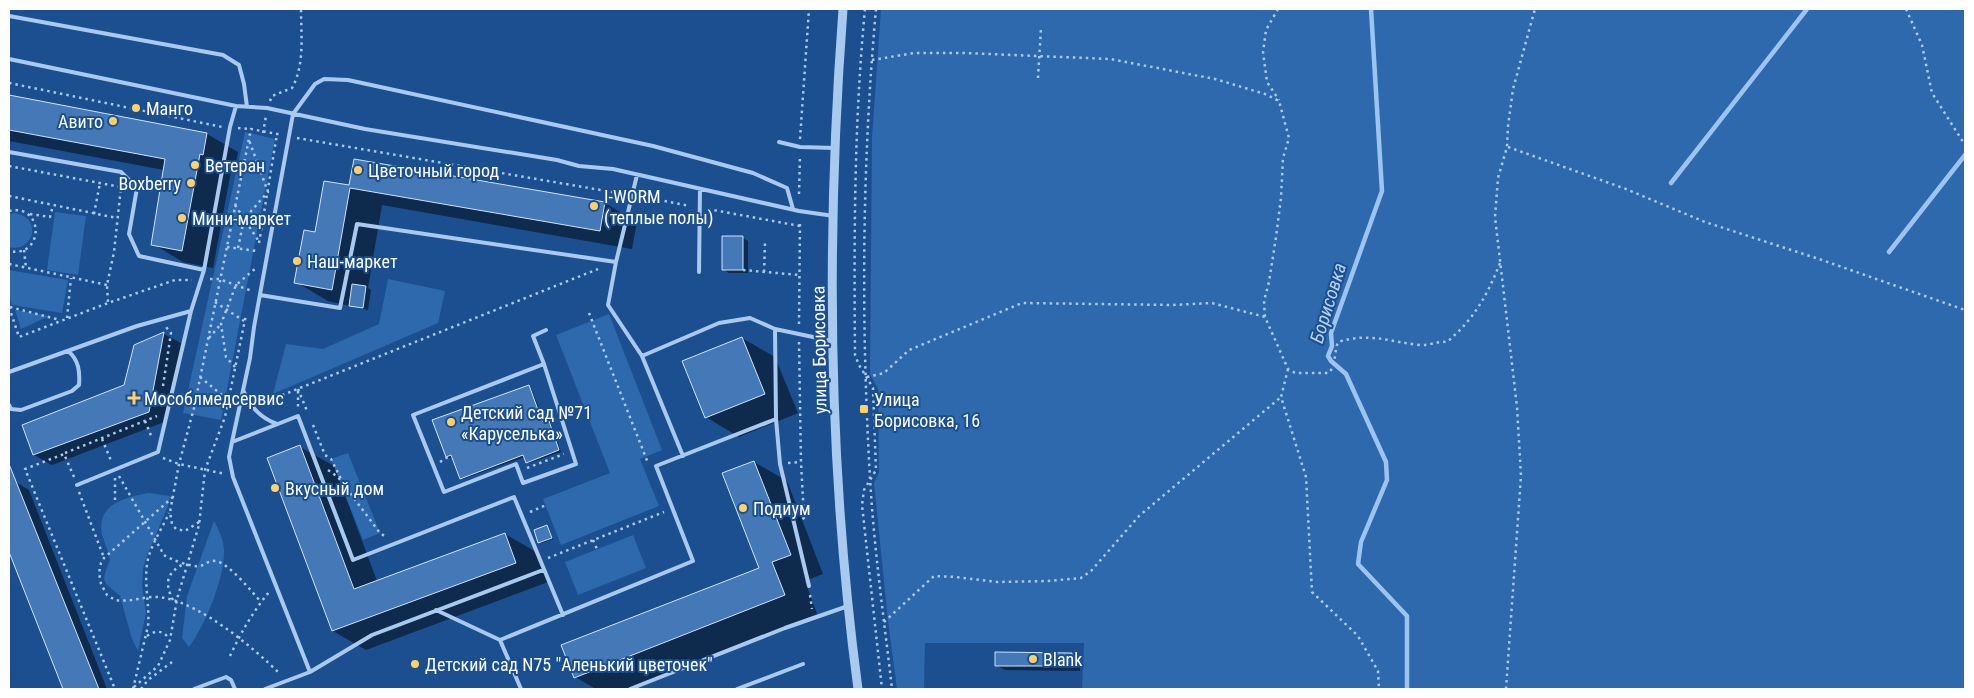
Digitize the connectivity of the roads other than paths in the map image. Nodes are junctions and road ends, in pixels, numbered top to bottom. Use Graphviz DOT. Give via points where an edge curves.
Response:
graph roads {
  1 [pos="843,9"];
  2 [pos="9,16"];
  3 [pos="9,59"];
  4 [pos="236,106"];
  5 [pos="247,106"];
  6 [pos="293,114"];
  7 [pos="779,142"];
  8 [pos="835,148"];
  9 [pos="9,152"];
  10 [pos="637,174"];
  11 [pos="700,189"];
  12 [pos="793,210"];
  13 [pos="834,216"];
  14 [pos="616,262"];
  15 [pos="204,270"];
  16 [pos="699,272"];
  17 [pos="260,295"];
  18 [pos="192,311"];
  19 [pos="775,329"];
  20 [pos="546,330"];
  21 [pos="833,341"];
  22 [pos="68,351"];
  23 [pos="642,356"];
  24 [pos="544,364"];
  25 [pos="9,372"];
  26 [pos="243,390"];
  27 [pos="9,405"];
  28 [pos="776,419"];
  29 [pos="277,424"];
  30 [pos="232,442"];
  31 [pos="683,456"];
  32 [pos="77,485"];
  33 [pos="544,570"];
  34 [pos="809,586"];
  35 [pos="848,606"];
  36 [pos="436,610"];
  37 [pos="563,615"];
  38 [pos="500,640"];
  39 [pos="803,664"];
  40 [pos="310,672"];
  41 [pos="194,689"];
  42 [pos="235,689"];
  43 [pos="265,689"];
  44 [pos="521,689"];
  45 [pos="630,689"];
  46 [pos="736,689"];
  47 [pos="858,689"];
  1 -- 8 [label="street, улица Борисовка"];
  2 -- 5 [label="lane" via="223,55 239,65"];
  3 -- 4 [label="lane"];
  4 -- 5 [label="lane"];
  4 -- 15 [label="lane"];
  5 -- 6 [label="lane"];
  6 -- 10 [label="lane"];
  6 -- 12 [label="lane" via="324,78 348,80 653,146 753,173 787,188"];
  6 -- 17 [label="lane"];
  7 -- 8 [label="lane" via="800,147"];
  8 -- 13 [label="street, улица Борисовка"];
  9 -- 15 [label="lane" via="121,172 137,188 129,234 139,256"];
  10 -- 11 [label="lane"];
  10 -- 14 [label="lane"];
  11 -- 12 [label="lane"];
  11 -- 16 [label="lane"];
  12 -- 13 [label="lane"];
  13 -- 21 [label="street, улица Борисовка"];
  14 -- 17 [label="lane" via="357,224 340,308"];
  14 -- 23 [label="lane" via="608,305"];
  15 -- 18 [label="lane"];
  17 -- 26 [label="lane"];
  18 -- 22 [label="lane" via="137,326"];
  18 -- 32 [label="lane" via="158,452"];
  19 -- 21 [label="lane"];
  19 -- 23 [label="lane" via="750,318 719,323"];
  19 -- 28 [label="lane"];
  20 -- 24 [label="lane" via="533,336"];
  21 -- 35 [label="street, улица Борисовка"];
  22 -- 25 [label="lane"];
  22 -- 27 [label="lane" via="78,366 79,385 72,391 21,410 11,409"];
  23 -- 31 [label="lane"];
  24 -- 24 [label="lane" via="413,415 444,492 516,464 523,483 576,464"];
  26 -- 29 [label="lane" via="258,413"];
  26 -- 30 [label="lane"];
  28 -- 31 [label="lane"];
  28 -- 34 [label="lane" via="780,464"];
  29 -- 30 [label="lane"];
  29 -- 33 [label="lane" via="298,416 353,560 514,497"];
  30 -- 40 [label="lane" via="231,472"];
  31 -- 37 [label="lane" via="656,466 693,561"];
  33 -- 36 [label="lane"];
  33 -- 37 [label="lane"];
  35 -- 45 [label="lane"];
  35 -- 47 [label="street, улица Борисовка"];
  36 -- 38 [label="lane"];
  36 -- 40 [label="lane" via="372,635"];
  37 -- 38 [label="lane"];
  38 -- 44 [label="lane"];
  39 -- 46 [label="lane"];
  40 -- 43 [label="lane"];
  41 -- 42 [label="lane" via="226,677"];
}
